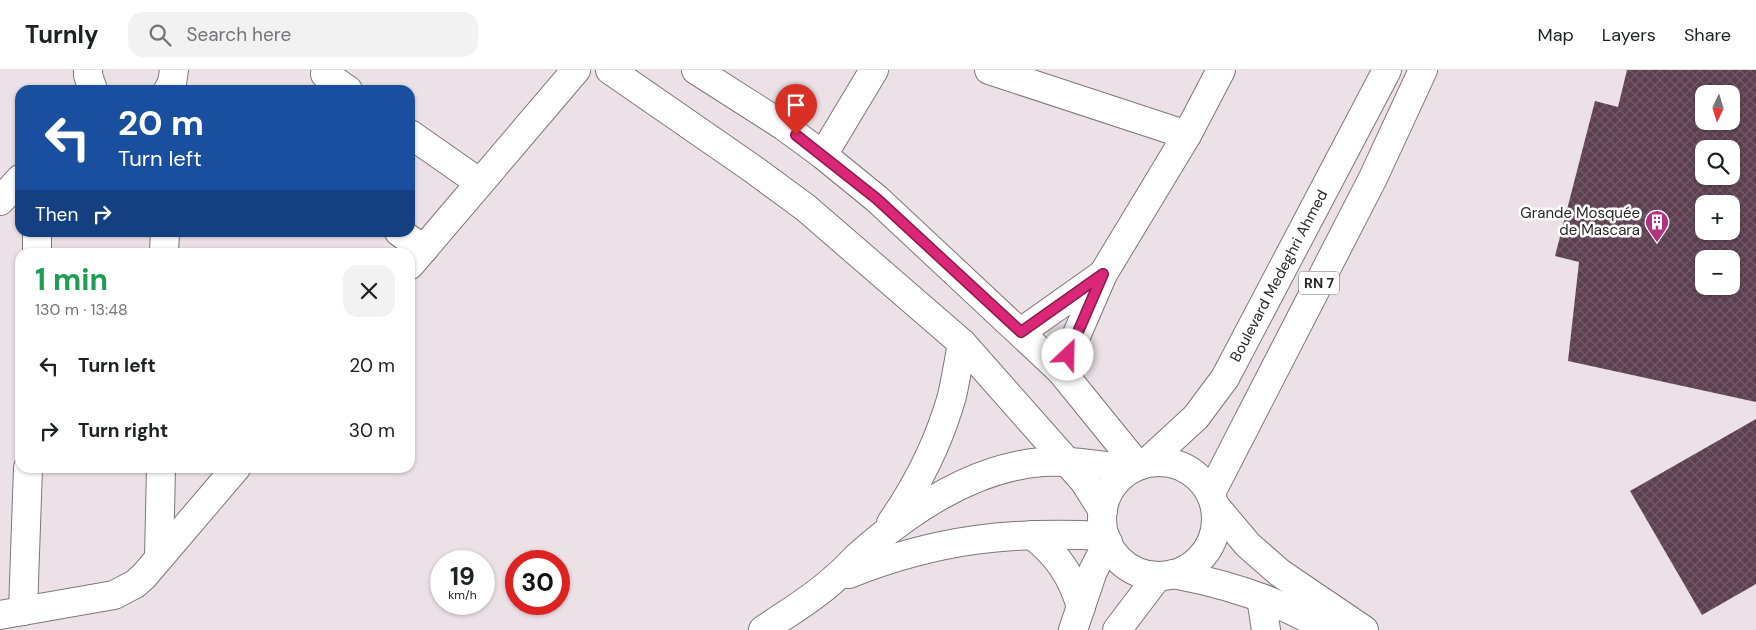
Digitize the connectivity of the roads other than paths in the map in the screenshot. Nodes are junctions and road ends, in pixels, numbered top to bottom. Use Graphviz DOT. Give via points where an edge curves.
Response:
graph roads {
  1 [pos="88,70"];
  2 [pos="174,70"];
  3 [pos="576,70"];
  4 [pos="610,70"];
  5 [pos="696,70"];
  6 [pos="874,70"];
  7 [pos="989,70"];
  8 [pos="1221,70"];
  9 [pos="1387,70"];
  10 [pos="1423,70"];
  11 [pos="325,74"];
  12 [pos="1051,80"];
  13 [pos="91,85"];
  14 [pos="171,85"];
  15 [pos="341,85"];
  16 [pos="1186,136"];
  17 [pos="415,137"];
  18 [pos="822,155"];
  19 [pos="480,182"];
  20 [pos="15,184"];
  21 [pos="0,201"];
  22 [pos="403,237"];
  23 [pos="411,248"];
  24 [pos="417,257"];
  25 [pos="1103,274"];
  26 [pos="1021,332"];
  27 [pos="962,343"];
  28 [pos="1061,371"];
  29 [pos="1066,461"];
  30 [pos="1135,462"];
  31 [pos="27,473"];
  32 [pos="161,473"];
  33 [pos="232,473"];
  34 [pos="1213,500"];
  35 [pos="1105,530"];
  36 [pos="1032,535"];
  37 [pos="881,537"];
  38 [pos="159,558"];
  39 [pos="1280,573"];
  40 [pos="1166,575"];
  41 [pos="833,580"];
  42 [pos="1264,599"];
  43 [pos="12,613"];
  44 [pos="1077,618"];
  45 [pos="763,630"];
  46 [pos="1117,630"];
  47 [pos="1266,630"];
  48 [pos="1328,630"];
  49 [pos="1364,630"];
  1 -- 13 [label="main road"];
  2 -- 14 [label="main road"];
  3 -- 19 [label="main road"];
  4 -- 27 [label="main road" via="806,208"];
  5 -- 18 [label="main road" via="782,125"];
  6 -- 18 [label="main road"];
  7 -- 12 [label="main road"];
  8 -- 16 [label="main road"];
  9 -- 30 [label="main road, Boulevard Medeghri Ahmed / RN 7" via="1225,378 1196,417"];
  10 -- 34 [label="main road, RN 7"];
  11 -- 15 [label="main road"];
  12 -- 16 [label="main road"];
  16 -- 25 [label="main road"];
  17 -- 19 [label="main road"];
  18 -- 26 [label="main road" via="877,199"];
  19 -- 24 [label="main road"];
  20 -- 21 [label="main road"];
  22 -- 23 [label="main road"];
  25 -- 26 [label="main road"];
  25 -- 28 [label="main road"];
  26 -- 28 [label="main road"];
  27 -- 29 [label="main road"];
  27 -- 37 [label="main road" via="952,395 935,445 911,493"];
  28 -- 30 [label="main road"];
  29 -- 30 [label="main road"];
  29 -- 35 [label="main road" via="1088,487"];
  29 -- 37 [label="main road" via="1041,462 984,476 931,502"];
  30 -- 34 [label="main road" via="1165,462 1184,467 1200,478"];
  30 -- 35 [label="main road" via="1108,494"];
  31 -- 43 [label="main road"];
  32 -- 38 [label="main road"];
  33 -- 38 [label="main road"];
  34 -- 39 [label="main road" via="1248,545"];
  34 -- 40 [label="main road" via="1215,529 1208,550 1186,569"];
  35 -- 36 [label="main road"];
  35 -- 40 [label="main road" via="1116,556 1128,566 1142,573"];
  35 -- 44 [label="main road"];
  36 -- 41 [label="main road" via="965,541 920,550"];
  36 -- 44 [label="main road" via="1046,545 1068,573 1076,589"];
  37 -- 41 [label="main road"];
  38 -- 43 [label="main road" via="135,584 114,595"];
  39 -- 42 [label="main road" via="1279,590"];
  39 -- 49 [label="main road"];
  40 -- 42 [label="main road" via="1218,584"];
  40 -- 46 [label="main road"];
  41 -- 45 [label="main road"];
  42 -- 47 [label="main road"];
  42 -- 48 [label="main road"];
}
